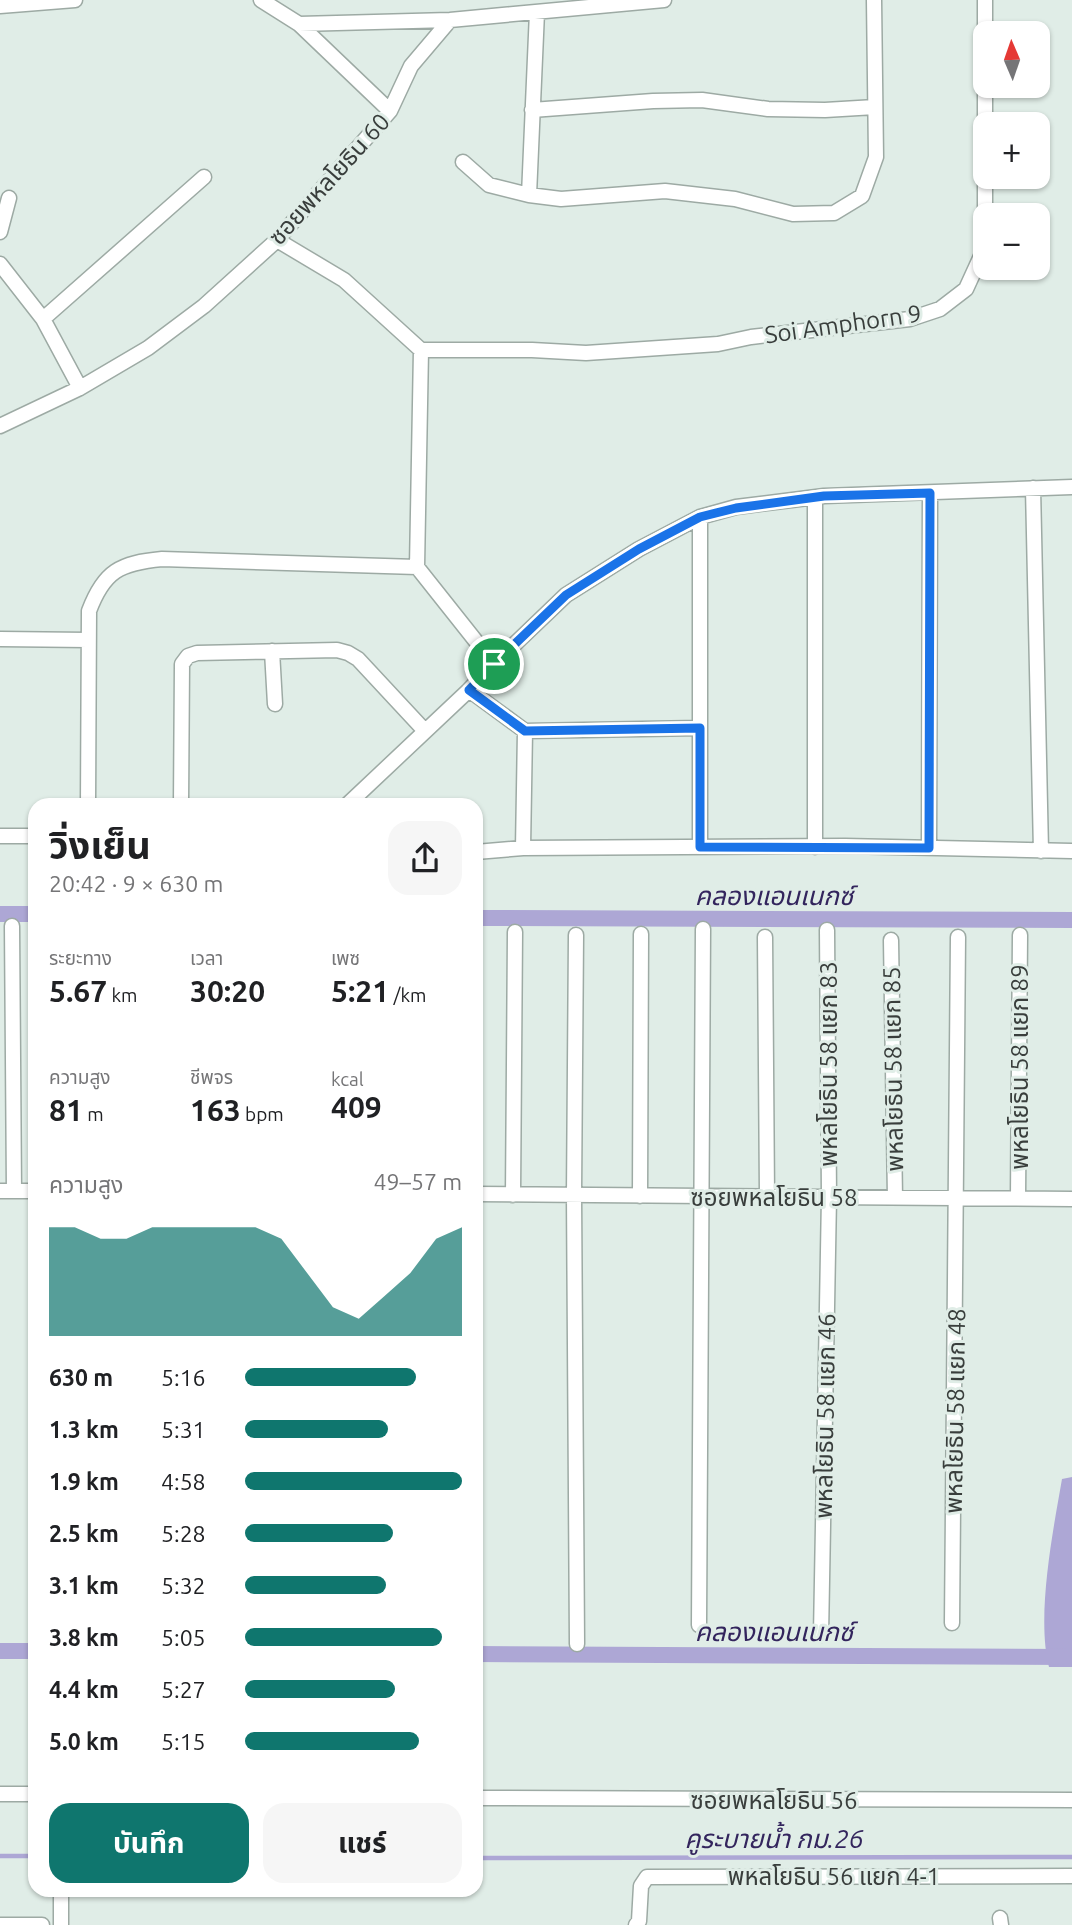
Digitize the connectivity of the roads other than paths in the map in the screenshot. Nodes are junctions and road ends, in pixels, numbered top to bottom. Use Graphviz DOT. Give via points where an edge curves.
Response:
graph roads {
  1 [pos="75,0"];
  2 [pos="261,0"];
  3 [pos="664,0"];
  4 [pos="874,0"];
  5 [pos="985,0"];
  6 [pos="0,6"];
  7 [pos="537,12"];
  8 [pos="450,20"];
  9 [pos="299,24"];
  10 [pos="875,107"];
  11 [pos="532,110"];
  12 [pos="390,111"];
  13 [pos="463,162"];
  14 [pos="204,177"];
  15 [pos="529,195"];
  16 [pos="9,198"];
  17 [pos="0,232"];
  18 [pos="276,240"];
  19 [pos="0,264"];
  20 [pos="43,319"];
  21 [pos="421,350"];
  22 [pos="80,388"];
  23 [pos="0,426"];
  24 [pos="1072,487"];
  25 [pos="1033,488"];
  26 [pos="930,493"];
  27 [pos="815,498"];
  28 [pos="700,517"];
  29 [pos="417,567"];
  30 [pos="0,639"];
  31 [pos="88,640"];
  32 [pos="272,651"];
  33 [pos="494,664"];
  34 [pos="469,690"];
  35 [pos="275,704"];
  36 [pos="700,728"];
  37 [pos="425,731"];
  38 [pos="525,731"];
  39 [pos="88,798"];
  40 [pos="181,798"];
  41 [pos="353,798"];
  42 [pos="0,836"];
  43 [pos="28,836"];
  44 [pos="700,847"];
  45 [pos="815,847"];
  46 [pos="523,848"];
  47 [pos="929,848"];
  48 [pos="1041,850"];
  49 [pos="483,851"];
  50 [pos="1072,851"];
  51 [pos="12,926"];
  52 [pos="704,929"];
  53 [pos="827,930"];
  54 [pos="514,932"];
  55 [pos="640,934"];
  56 [pos="576,935"];
  57 [pos="1020,935"];
  58 [pos="765,937"];
  59 [pos="958,937"];
  60 [pos="891,940"];
  61 [pos="7,1191"];
  62 [pos="28,1191"];
  63 [pos="483,1194"];
  64 [pos="513,1195"];
  65 [pos="574,1195"];
  66 [pos="640,1196"];
  67 [pos="702,1196"];
  68 [pos="767,1196"];
  69 [pos="829,1197"];
  70 [pos="895,1198"];
  71 [pos="957,1198"];
  72 [pos="1018,1198"];
  73 [pos="1072,1199"];
  74 [pos="952,1623"];
  75 [pos="699,1625"];
  76 [pos="821,1635"];
  77 [pos="577,1644"];
  78 [pos="0,1794"];
  79 [pos="28,1794"];
  80 [pos="483,1798"];
  81 [pos="1072,1800"];
  82 [pos="1072,1877"];
  83 [pos="61,1897"];
  84 [pos="0,1925"];
  85 [pos="42,1925"];
  86 [pos="61,1925"];
  87 [pos="636,1925"];
  1 -- 6 [label="street"];
  2 -- 9 [label="street"];
  3 -- 7 [label="street"];
  4 -- 10 [label="street"];
  5 -- 21 [label="street, Soi Amphorn 9" via="982,254 966,289 940,309 910,319 718,344 586,353"];
  7 -- 8 [label="street"];
  7 -- 11 [label="street"];
  8 -- 9 [label="street"];
  8 -- 12 [label="street, ซอยพหลโยธิน 60" via="411,66"];
  9 -- 12 [label="street"];
  10 -- 11 [label="street" via="768,109 702,100"];
  10 -- 15 [label="street" via="876,157 862,196 834,213 793,214 735,199 665,191 561,199"];
  11 -- 15 [label="street"];
  12 -- 18 [label="street, ซอยพหลโยธิน 60"];
  13 -- 15 [label="street" via="489,184"];
  14 -- 20 [label="street"];
  16 -- 17 [label="street"];
  18 -- 21 [label="street" via="344,280"];
  18 -- 22 [label="street, ซอยพหลโยธิน 60" via="176,328"];
  19 -- 20 [label="street"];
  20 -- 22 [label="street"];
  21 -- 29 [label="street"];
  22 -- 23 [label="street, ซอยพหลโยธิน 60"];
  24 -- 25 [label="street"];
  25 -- 26 [label="street"];
  25 -- 48 [label="street"];
  26 -- 27 [label="street"];
  26 -- 47 [label="street"];
  27 -- 28 [label="street"];
  27 -- 45 [label="street"];
  28 -- 33 [label="street" via="566,595"];
  28 -- 36 [label="street"];
  29 -- 31 [label="street" via="136,562 114,572 98,587 89,611"];
  29 -- 33 [label="street"];
  30 -- 31 [label="street"];
  31 -- 39 [label="street"];
  32 -- 35 [label="street"];
  32 -- 37 [label="street" via="348,653"];
  32 -- 40 [label="street" via="197,653 183,663"];
  33 -- 34 [label="street"];
  34 -- 37 [label="street"];
  34 -- 38 [label="street"];
  36 -- 38 [label="street"];
  36 -- 44 [label="street"];
  37 -- 41 [label="street"];
  38 -- 46 [label="street"];
  42 -- 43 [label="street"];
  44 -- 45 [label="street"];
  44 -- 46 [label="street"];
  45 -- 47 [label="street"];
  46 -- 49 [label="street"];
  47 -- 48 [label="street"];
  48 -- 50 [label="street"];
  51 -- 61 [label="street"];
  52 -- 67 [label="street"];
  53 -- 69 [label="street, พหลโยธิน 58 แยก 83"];
  54 -- 64 [label="street"];
  55 -- 66 [label="street"];
  56 -- 65 [label="street"];
  57 -- 72 [label="street, พหลโยธิน 58 แยก 89"];
  58 -- 68 [label="street"];
  59 -- 71 [label="street, พหลโยธิน 58 แยก 48"];
  60 -- 70 [label="street, พหลโยธิน 58 แยก 85"];
  61 -- 62 [label="street"];
  63 -- 64 [label="street, ซอยพหลโยธิน 58"];
  64 -- 65 [label="street, ซอยพหลโยธิน 58"];
  65 -- 66 [label="street, ซอยพหลโยธิน 58"];
  65 -- 77 [label="street"];
  66 -- 67 [label="street, ซอยพหลโยธิน 58"];
  67 -- 68 [label="street, ซอยพหลโยธิน 58"];
  67 -- 75 [label="street"];
  68 -- 69 [label="street, ซอยพหลโยธิน 58"];
  69 -- 70 [label="street, ซอยพหลโยธิน 58"];
  69 -- 76 [label="street, พหลโยธิน 58 แยก 46"];
  70 -- 71 [label="street, ซอยพหลโยธิน 58"];
  71 -- 72 [label="street, ซอยพหลโยธิน 58"];
  71 -- 74 [label="street, พหลโยธิน 58 แยก 48"];
  72 -- 73 [label="street, ซอยพหลโยธิน 58"];
  78 -- 79 [label="street"];
  80 -- 81 [label="street, ซอยพหลโยธิน 56"];
  82 -- 87 [label="street, พหลโยธิน 56 แยก 4-1" via="647,1877 641,1886"];
  83 -- 86 [label="street"];
  84 -- 85 [label="street"];
}
